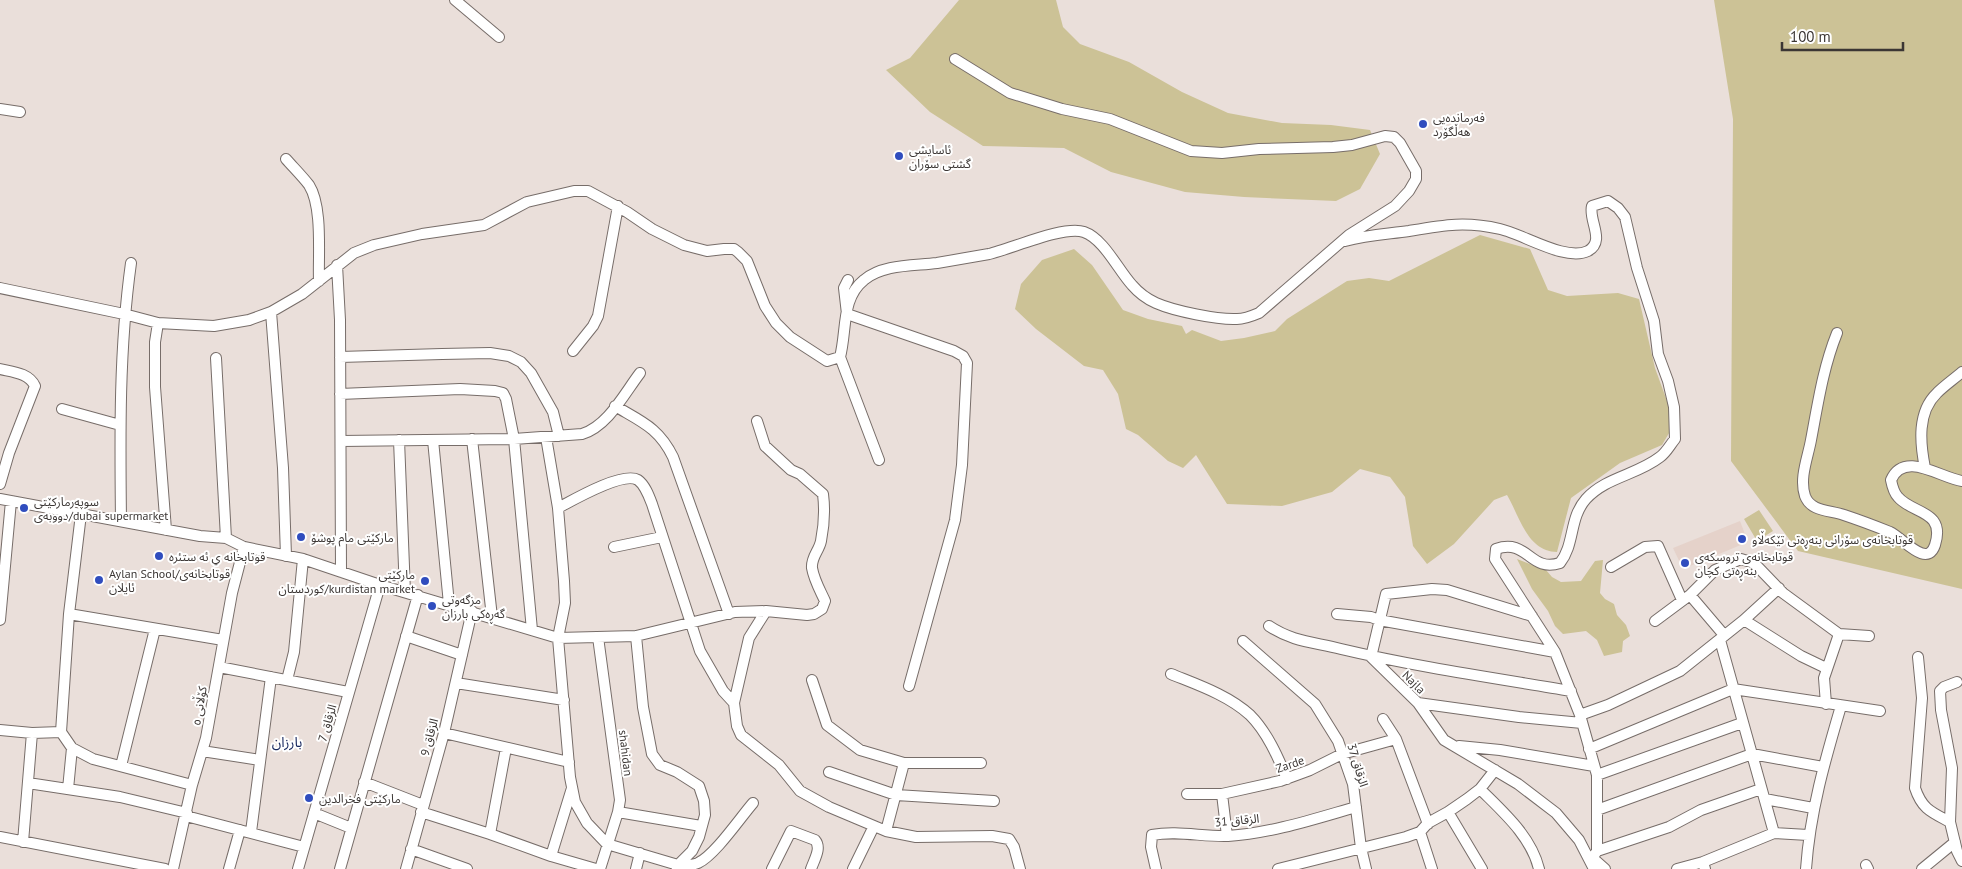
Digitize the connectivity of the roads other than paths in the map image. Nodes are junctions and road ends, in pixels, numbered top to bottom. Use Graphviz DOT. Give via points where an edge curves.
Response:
graph roads {
  1 [pos="455,0"];
  2 [pos="499,37"];
  3 [pos="955,59"];
  4 [pos="0,109"];
  5 [pos="20,112"];
  6 [pos="286,159"];
  7 [pos="618,206"];
  8 [pos="1341,242"];
  9 [pos="130,263"];
  10 [pos="337,265"];
  11 [pos="848,280"];
  12 [pos="319,281"];
  13 [pos="0,288"];
  14 [pos="271,312"];
  15 [pos="124,314"];
  16 [pos="847,314"];
  17 [pos="158,323"];
  18 [pos="1837,333"];
  19 [pos="573,351"];
  20 [pos="340,357"];
  21 [pos="840,357"];
  22 [pos="216,358"];
  23 [pos="0,369"];
  24 [pos="1962,372"];
  25 [pos="640,373"];
  26 [pos="340,394"];
  27 [pos="615,406"];
  28 [pos="62,409"];
  29 [pos="757,420"];
  30 [pos="120,425"];
  31 [pos="559,436"];
  32 [pos="546,437"];
  33 [pos="472,439"];
  34 [pos="514,439"];
  35 [pos="399,440"];
  36 [pos="433,440"];
  37 [pos="341,441"];
  38 [pos="879,460"];
  39 [pos="1925,468"];
  40 [pos="1962,481"];
  41 [pos="0,484"];
  42 [pos="5,500"];
  43 [pos="558,508"];
  44 [pos="81,514"];
  45 [pos="121,521"];
  46 [pos="166,530"];
  47 [pos="662,537"];
  48 [pos="226,538"];
  49 [pos="244,547"];
  50 [pos="614,547"];
  51 [pos="286,556"];
  52 [pos="303,559"];
  53 [pos="1611,567"];
  54 [pos="341,572"];
  55 [pos="380,584"];
  56 [pos="1779,588"];
  57 [pos="405,592"];
  58 [pos="418,595"];
  59 [pos="1686,598"];
  60 [pos="449,604"];
  61 [pos="766,611"];
  62 [pos="472,612"];
  63 [pos="69,614"];
  64 [pos="729,614"];
  65 [pos="1337,614"];
  66 [pos="1532,616"];
  67 [pos="492,617"];
  68 [pos="0,620"];
  69 [pos="1379,620"];
  70 [pos="1744,620"];
  71 [pos="1655,621"];
  72 [pos="691,624"];
  73 [pos="1269,626"];
  74 [pos="155,629"];
  75 [pos="532,630"];
  76 [pos="1839,634"];
  77 [pos="406,636"];
  78 [pos="636,636"];
  79 [pos="1869,636"];
  80 [pos="598,637"];
  81 [pos="1722,637"];
  82 [pos="558,638"];
  83 [pos="223,640"];
  84 [pos="1243,641"];
  85 [pos="1555,652"];
  86 [pos="462,655"];
  87 [pos="1371,656"];
  88 [pos="1918,657"];
  89 [pos="219,667"];
  90 [pos="1826,668"];
  91 [pos="1171,674"];
  92 [pos="271,677"];
  93 [pos="287,680"];
  94 [pos="812,680"];
  95 [pos="1957,682"];
  96 [pos="456,684"];
  97 [pos="909,686"];
  98 [pos="1733,690"];
  99 [pos="1571,691"];
  100 [pos="348,692"];
  101 [pos="564,700"];
  102 [pos="734,703"];
  103 [pos="1418,703"];
  104 [pos="1826,704"];
  105 [pos="1841,706"];
  106 [pos="1880,711"];
  107 [pos="1383,718"];
  108 [pos="1581,719"];
  109 [pos="1742,723"];
  110 [pos="0,730"];
  111 [pos="61,732"];
  112 [pos="444,733"];
  113 [pos="32,734"];
  114 [pos="1396,739"];
  115 [pos="1454,746"];
  116 [pos="72,748"];
  117 [pos="506,748"];
  118 [pos="1590,749"];
  119 [pos="202,751"];
  120 [pos="1342,754"];
  121 [pos="1752,754"];
  122 [pos="260,760"];
  123 [pos="569,762"];
  124 [pos="904,762"];
  125 [pos="981,763"];
  126 [pos="121,766"];
  127 [pos="1823,767"];
  128 [pos="1495,770"];
  129 [pos="1595,770"];
  130 [pos="1957,770"];
  131 [pos="829,772"];
  132 [pos="1287,779"];
  133 [pos="364,782"];
  134 [pos="28,783"];
  135 [pos="192,786"];
  136 [pos="572,787"];
  137 [pos="68,789"];
  138 [pos="1480,789"];
  139 [pos="1188,794"];
  140 [pos="1222,794"];
  141 [pos="1763,794"];
  142 [pos="896,795"];
  143 [pos="994,801"];
  144 [pos="753,803"];
  145 [pos="1356,807"];
  146 [pos="1813,808"];
  147 [pos="422,809"];
  148 [pos="1598,810"];
  149 [pos="618,812"];
  150 [pos="1448,812"];
  151 [pos="314,813"];
  152 [pos="186,814"];
  153 [pos="1950,822"];
  154 [pos="1428,824"];
  155 [pos="701,826"];
  156 [pos="874,826"];
  157 [pos="351,828"];
  158 [pos="240,830"];
  159 [pos="886,831"];
  160 [pos="251,832"];
  161 [pos="1420,832"];
  162 [pos="1774,833"];
  163 [pos="490,834"];
  164 [pos="1808,835"];
  165 [pos="1226,836"];
  166 [pos="0,837"];
  167 [pos="23,842"];
  168 [pos="1954,842"];
  169 [pos="607,844"];
  170 [pos="304,846"];
  171 [pos="1361,848"];
  172 [pos="411,849"];
  173 [pos="1597,851"];
  174 [pos="640,853"];
  175 [pos="551,856"];
  176 [pos="1962,861"];
  177 [pos="1592,865"];
  178 [pos="1704,865"];
  179 [pos="678,867"];
  180 [pos="165,869"];
  181 [pos="173,869"];
  182 [pos="230,869"];
  183 [pos="298,869"];
  184 [pos="340,869"];
  185 [pos="406,869"];
  186 [pos="467,869"];
  187 [pos="596,869"];
  188 [pos="600,869"];
  189 [pos="636,869"];
  190 [pos="772,869"];
  191 [pos="811,869"];
  192 [pos="855,869"];
  193 [pos="1020,869"];
  194 [pos="1156,869"];
  195 [pos="1278,869"];
  196 [pos="1366,869"];
  197 [pos="1432,869"];
  198 [pos="1482,869"];
  199 [pos="1539,869"];
  200 [pos="1605,869"];
  201 [pos="1677,869"];
  202 [pos="1806,869"];
  203 [pos="1922,869"];
  1 -- 2 [label="street"];
  3 -- 8 [label="street" via="1010,93 1110,119 1191,151 1222,153 1333,147 1394,137 1416,171 1416,179 1395,206"];
  4 -- 5 [label="street"];
  6 -- 12 [label="street" via="310,187 316,206 321,233"];
  7 -- 10 [label="street" via="588,191 574,191 527,202 484,225 374,245"];
  7 -- 19 [label="street" via="598,316"];
  7 -- 21 [label="street" via="652,229 684,245 707,251 724,249 738,252 747,261 765,306 785,332 827,360"];
  8 -- 16 [label="street" via="1259,313 1237,319 1214,317 1157,303 1132,285 1099,243 1091,236 1074,230 990,254 876,272 856,287"];
  8 -- 66 [label="street" via="1382,233 1465,224 1502,229 1575,254 1594,246 1597,237 1592,206 1608,201 1625,217 1674,407 1675,439 1661,456 1602,485 1585,500 1575,517 1570,545 1560,563 1543,565 1511,546 1496,549 1496,559"];
  9 -- 15 [label="street"];
  10 -- 12 [label="street"];
  10 -- 20 [label="street"];
  11 -- 16 [label="street" via="844,288"];
  12 -- 14 [label="street"];
  13 -- 15 [label="street"];
  14 -- 17 [label="street" via="249,320 214,326"];
  14 -- 51 [label="street"];
  15 -- 17 [label="street"];
  15 -- 30 [label="street"];
  16 -- 21 [label="street"];
  16 -- 97 [label="street" via="954,351 967,362 962,465 955,520"];
  17 -- 46 [label="street" via="154,342 155,387"];
  18 -- 39 [label="street" via="1822,379 1805,467 1803,484 1808,502 1816,508 1891,532 1918,554 1924,555 1935,546 1935,525 1931,517 1897,496 1891,480 1894,473 1904,468"];
  20 -- 26 [label="street"];
  20 -- 31 [label="street" via="490,353 509,356 521,362 531,373 552,412"];
  21 -- 38 [label="street"];
  22 -- 48 [label="street"];
  23 -- 41 [label="street" via="21,374 35,386 8,452"];
  24 -- 39 [label="street" via="1936,394 1926,408 1921,447"];
  25 -- 27 [label="street"];
  26 -- 34 [label="street" via="495,390 503,393 506,399"];
  26 -- 37 [label="street"];
  27 -- 31 [label="street" via="602,424 592,431"];
  27 -- 64 [label="street" via="650,426 666,444"];
  28 -- 30 [label="street"];
  29 -- 61 [label="street" via="765,446 823,494 825,509 820,544 812,566 825,601 822,609 807,615"];
  30 -- 45 [label="street"];
  31 -- 32 [label="street"];
  32 -- 34 [label="street"];
  32 -- 43 [label="street"];
  33 -- 34 [label="street"];
  33 -- 36 [label="street"];
  33 -- 67 [label="street"];
  34 -- 75 [label="street"];
  35 -- 36 [label="street"];
  35 -- 37 [label="street"];
  35 -- 57 [label="street"];
  36 -- 60 [label="street"];
  37 -- 54 [label="street"];
  39 -- 40 [label="street"];
  42 -- 44 [label="street"];
  42 -- 68 [label="street"];
  43 -- 47 [label="street" via="600,486 631,478 644,487"];
  43 -- 82 [label="street" via="565,603"];
  44 -- 45 [label="street"];
  44 -- 63 [label="street"];
  45 -- 46 [label="street"];
  46 -- 48 [label="street"];
  47 -- 50 [label="street"];
  47 -- 72 [label="street"];
  48 -- 49 [label="street"];
  49 -- 51 [label="street"];
  49 -- 83 [label="street, کۆڵانی ٥"];
  51 -- 52 [label="street"];
  52 -- 54 [label="street"];
  52 -- 93 [label="street" via="294,652"];
  53 -- 59 [label="street" via="1645,547 1658,546"];
  54 -- 55 [label="street"];
  55 -- 57 [label="street"];
  55 -- 100 [label="street, الزقاق 7"];
  56 -- 59 [label="street" via="1754,563 1741,559 1715,570"];
  56 -- 70 [label="street"];
  56 -- 76 [label="street"];
  57 -- 58 [label="street"];
  58 -- 60 [label="street"];
  58 -- 77 [label="street"];
  59 -- 71 [label="street"];
  59 -- 81 [label="street"];
  60 -- 62 [label="street"];
  61 -- 64 [label="street"];
  61 -- 102 [label="street" via="749,638"];
  62 -- 67 [label="street"];
  62 -- 86 [label="street, الزقاق 9"];
  63 -- 74 [label="street"];
  63 -- 111 [label="street"];
  64 -- 72 [label="street"];
  65 -- 69 [label="street"];
  66 -- 69 [label="street" via="1448,590 1432,589 1386,594"];
  66 -- 85 [label="street"];
  67 -- 75 [label="street"];
  69 -- 85 [label="street"];
  69 -- 87 [label="street"];
  70 -- 81 [label="street"];
  70 -- 90 [label="street"];
  72 -- 78 [label="street"];
  72 -- 102 [label="street" via="707,664"];
  73 -- 87 [label="street" via="1292,639"];
  74 -- 83 [label="street"];
  74 -- 126 [label="street"];
  75 -- 82 [label="street"];
  76 -- 79 [label="street"];
  76 -- 90 [label="street"];
  77 -- 86 [label="street"];
  77 -- 133 [label="street"];
  78 -- 80 [label="street"];
  78 -- 155 [label="street" via="643,707 652,754 660,765 698,786 704,801 705,815"];
  80 -- 82 [label="street"];
  80 -- 149 [label="street, shahidan" via="620,800"];
  81 -- 98 [label="street"];
  81 -- 108 [label="street" via="1680,670"];
  82 -- 101 [label="street"];
  83 -- 89 [label="street, کۆڵانی ٥"];
  84 -- 120 [label="street, الزقاق 37" via="1315,704 1338,741"];
  85 -- 99 [label="street"];
  86 -- 96 [label="street, الزقاق 9"];
  87 -- 99 [label="street"];
  87 -- 103 [label="street, Najla"];
  88 -- 153 [label="street" via="1922,698 1915,788 1928,810"];
  89 -- 92 [label="street"];
  89 -- 119 [label="street, کۆڵانی ٥"];
  90 -- 104 [label="street"];
  91 -- 132 [label="street" via="1217,693 1250,716 1277,755"];
  92 -- 93 [label="street"];
  92 -- 122 [label="street"];
  93 -- 100 [label="street"];
  94 -- 124 [label="street" via="827,725 860,750"];
  95 -- 130 [label="street" via="1940,691 1941,710"];
  96 -- 101 [label="street"];
  96 -- 112 [label="street, الزقاق 9"];
  98 -- 104 [label="street"];
  98 -- 109 [label="street"];
  98 -- 118 [label="street"];
  99 -- 108 [label="street"];
  100 -- 151 [label="street, الزقاق 7"];
  101 -- 123 [label="street"];
  102 -- 156 [label="street" via="741,735 779,765 800,792"];
  103 -- 108 [label="street" via="1519,717"];
  103 -- 115 [label="street, Najla" via="1444,740"];
  104 -- 105 [label="street"];
  105 -- 106 [label="street"];
  105 -- 127 [label="street"];
  107 -- 114 [label="street"];
  108 -- 118 [label="street"];
  109 -- 121 [label="street"];
  109 -- 129 [label="street"];
  110 -- 113 [label="street"];
  111 -- 113 [label="street"];
  111 -- 116 [label="street"];
  112 -- 117 [label="street"];
  112 -- 147 [label="street, الزقاق 9"];
  113 -- 134 [label="street"];
  114 -- 120 [label="street, Zarde"];
  114 -- 154 [label="street"];
  115 -- 128 [label="street, Najla"];
  115 -- 129 [label="street" via="1500,750"];
  116 -- 126 [label="street"];
  116 -- 137 [label="street"];
  117 -- 123 [label="street"];
  117 -- 163 [label="street"];
  118 -- 129 [label="street"];
  119 -- 122 [label="street"];
  119 -- 135 [label="street, کۆڵانی ٥"];
  120 -- 132 [label="street, Zarde"];
  120 -- 145 [label="street, الزقاق 37" via="1353,784"];
  121 -- 127 [label="street"];
  121 -- 141 [label="street"];
  121 -- 148 [label="street"];
  122 -- 160 [label="street"];
  123 -- 136 [label="street"];
  124 -- 125 [label="street"];
  124 -- 142 [label="street"];
  126 -- 135 [label="street"];
  127 -- 146 [label="street"];
  128 -- 138 [label="street"];
  128 -- 177 [label="street, Najla" via="1556,813 1579,840"];
  129 -- 148 [label="street"];
  130 -- 153 [label="street"];
  131 -- 142 [label="street"];
  132 -- 140 [label="street, Zarde"];
  133 -- 147 [label="street"];
  133 -- 157 [label="street"];
  134 -- 137 [label="street"];
  134 -- 167 [label="street"];
  135 -- 152 [label="street, کۆڵانی ٥"];
  136 -- 169 [label="street" via="575,802 587,824"];
  136 -- 175 [label="street"];
  137 -- 152 [label="street" via="120,797"];
  138 -- 150 [label="street"];
  138 -- 199 [label="street" via="1513,822 1529,845"];
  139 -- 140 [label="street, Zarde"];
  140 -- 165 [label="street"];
  141 -- 146 [label="street"];
  141 -- 162 [label="street"];
  141 -- 173 [label="street" via="1701,810 1669,827"];
  142 -- 143 [label="street"];
  142 -- 159 [label="street"];
  144 -- 179 [label="street" via="706,857 698,863"];
  145 -- 165 [label="street, الزقاق 31" via="1303,823"];
  145 -- 171 [label="street, الزقاق 37"];
  146 -- 164 [label="street"];
  147 -- 163 [label="street"];
  147 -- 172 [label="street, الزقاق 9"];
  148 -- 173 [label="street"];
  149 -- 155 [label="street"];
  149 -- 169 [label="street, shahidan"];
  150 -- 154 [label="street"];
  150 -- 198 [label="street"];
  151 -- 157 [label="street"];
  151 -- 170 [label="street, الزقاق 7"];
  152 -- 158 [label="street"];
  152 -- 181 [label="street, کۆڵانی ٥"];
  153 -- 168 [label="street"];
  154 -- 161 [label="street"];
  155 -- 179 [label="street" via="692,851"];
  156 -- 159 [label="street"];
  156 -- 192 [label="street"];
  157 -- 184 [label="street"];
  158 -- 160 [label="street"];
  158 -- 182 [label="street"];
  159 -- 193 [label="street" via="916,837 992,836 1009,839"];
  160 -- 170 [label="street"];
  161 -- 171 [label="street"];
  161 -- 197 [label="street"];
  162 -- 164 [label="street"];
  162 -- 178 [label="street"];
  163 -- 175 [label="street"];
  164 -- 202 [label="street"];
  165 -- 194 [label="street, الزقاق 31" via="1165,832 1152,835"];
  166 -- 167 [label="street"];
  167 -- 180 [label="street"];
  168 -- 176 [label="street"];
  168 -- 203 [label="street"];
  169 -- 174 [label="street"];
  169 -- 188 [label="street, shahidan"];
  170 -- 183 [label="street, الزقاق 7"];
  171 -- 195 [label="street"];
  171 -- 196 [label="street, الزقاق 37"];
  172 -- 185 [label="street, الزقاق 9"];
  172 -- 186 [label="street"];
  173 -- 177 [label="street"];
  174 -- 179 [label="street"];
  174 -- 189 [label="street"];
  175 -- 187 [label="street"];
  177 -- 200 [label="street" via="1596,861"];
  178 -- 201 [label="street"];
  190 -- 191 [label="street" via="791,831 818,843"];
}
